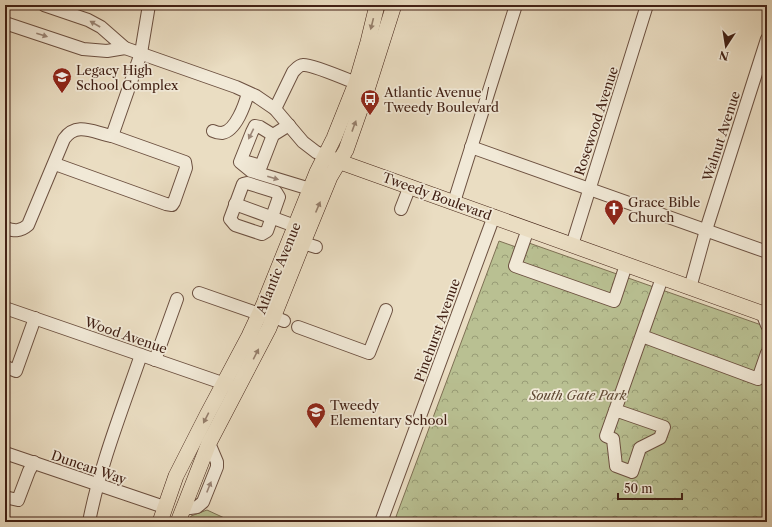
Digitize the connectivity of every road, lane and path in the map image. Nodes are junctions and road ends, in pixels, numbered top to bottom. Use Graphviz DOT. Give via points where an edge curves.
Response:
graph roads {
  1 [pos="44,5"];
  2 [pos="149,5"];
  3 [pos="377,5"];
  4 [pos="394,5"];
  5 [pos="516,5"];
  6 [pos="647,5"];
  7 [pos="5,23"];
  8 [pos="767,39"];
  9 [pos="125,48"];
  10 [pos="141,53"];
  11 [pos="356,83"];
  12 [pos="248,93"];
  13 [pos="275,108"];
  14 [pos="289,125"];
  15 [pos="213,131"];
  16 [pos="273,134"];
  17 [pos="112,136"];
  18 [pos="471,147"];
  19 [pos="325,156"];
  20 [pos="240,160"];
  21 [pos="340,162"];
  22 [pos="55,164"];
  23 [pos="410,186"];
  24 [pos="589,188"];
  25 [pos="310,189"];
  26 [pos="454,202"];
  27 [pos="235,204"];
  28 [pos="401,209"];
  29 [pos="272,216"];
  30 [pos="494,216"];
  31 [pos="295,226"];
  32 [pos="5,228"];
  33 [pos="528,229"];
  34 [pos="706,230"];
  35 [pos="572,245"];
  36 [pos="767,252"];
  37 [pos="626,265"];
  38 [pos="662,278"];
  39 [pos="690,288"];
  40 [pos="199,293"];
  41 [pos="177,299"];
  42 [pos="5,308"];
  43 [pos="386,310"];
  44 [pos="259,314"];
  45 [pos="34,318"];
  46 [pos="765,318"];
  47 [pos="298,327"];
  48 [pos="642,336"];
  49 [pos="141,355"];
  50 [pos="766,359"];
  51 [pos="155,360"];
  52 [pos="6,367"];
  53 [pos="231,386"];
  54 [pos="615,410"];
  55 [pos="5,452"];
  56 [pos="34,462"];
  57 [pos="98,484"];
  58 [pos="9,498"];
  59 [pos="164,507"];
  60 [pos="180,515"];
  61 [pos="89,522"];
  62 [pos="160,522"];
  63 [pos="381,522"];
  9 -- 1 [label="street, Tweedy Boulevard, one-way" via="101,27 88,20"];
  2 -- 10 [label="street"];
  3 -- 11 [label="main road, Atlantic Avenue, one-way"];
  21 -- 4 [label="main road, Atlantic Avenue, one-way" via="366,93"];
  5 -- 18 [label="street"];
  6 -- 24 [label="street, Rosewood Avenue"];
  7 -- 9 [label="street, Tweedy Boulevard, one-way" via="83,49 107,51"];
  8 -- 34 [label="street, Walnut Avenue"];
  9 -- 10 [label="street, Tweedy Boulevard"];
  10 -- 12 [label="street, Tweedy Boulevard"];
  10 -- 17 [label="street"];
  11 -- 13 [label="street" via="302,65 293,72"];
  11 -- 19 [label="main road, Atlantic Avenue"];
  12 -- 13 [label="street, Tweedy Boulevard"];
  12 -- 15 [label="street" via="235,123 226,132"];
  13 -- 14 [label="street, Tweedy Boulevard"];
  14 -- 16 [label="street"];
  14 -- 19 [label="street, Tweedy Boulevard" via="303,142"];
  16 -- 20 [label="street" via="261,166"];
  16 -- 20 [label="street, one-way" via="255,126"];
  17 -- 22 [label="street" via="75,129 64,139"];
  17 -- 22 [label="street" via="185,162 186,168 172,205"];
  18 -- 24 [label="street"];
  18 -- 26 [label="street"];
  19 -- 21 [label="main road, Tweedy Boulevard"];
  19 -- 25 [label="main road, Atlantic Avenue"];
  20 -- 25 [label="street, one-way" via="251,171"];
  21 -- 23 [label="main road, Tweedy Boulevard"];
  53 -- 21 [label="main road, Atlantic Avenue, one-way" via="253,361 279,319 310,245 330,177"];
  22 -- 32 [label="street" via="28,225 17,231"];
  23 -- 26 [label="main road, Tweedy Boulevard"];
  23 -- 28 [label="street"];
  24 -- 34 [label="street"];
  24 -- 35 [label="street, Rosewood Avenue"];
  25 -- 31 [label="main road, Atlantic Avenue"];
  26 -- 30 [label="main road, Tweedy Boulevard"];
  27 -- 29 [label="street"];
  27 -- 29 [label="street" via="230,219 235,225 262,234 267,231"];
  27 -- 29 [label="street" via="243,184 276,192 279,197"];
  29 -- 31 [label="street"];
  30 -- 33 [label="main road, Tweedy Boulevard"];
  30 -- 63 [label="street, Pinehurst Avenue"];
  31 -- 44 [label="main road, Atlantic Avenue"];
  33 -- 35 [label="main road, Tweedy Boulevard"];
  33 -- 37 [label="street" via="515,266 614,301"];
  34 -- 36 [label="street"];
  34 -- 39 [label="street, Walnut Avenue"];
  35 -- 37 [label="main road, Tweedy Boulevard"];
  37 -- 38 [label="main road, Tweedy Boulevard"];
  38 -- 39 [label="main road, Tweedy Boulevard"];
  38 -- 48 [label="street"];
  39 -- 46 [label="main road, Tweedy Boulevard"];
  40 -- 44 [label="street"];
  41 -- 51 [label="street"];
  42 -- 45 [label="street, Wood Avenue"];
  43 -- 47 [label="street" via="369,353"];
  44 -- 53 [label="main road, Atlantic Avenue"];
  45 -- 49 [label="street, Wood Avenue"];
  45 -- 52 [label="street" via="16,371"];
  48 -- 50 [label="street" via="758,379"];
  48 -- 54 [label="street"];
  49 -- 51 [label="street, Wood Avenue"];
  49 -- 57 [label="street"];
  51 -- 53 [label="street, Wood Avenue"];
  53 -- 59 [label="main road, Atlantic Avenue, one-way" via="207,415 176,476"];
  60 -- 53 [label="main road, Atlantic Avenue, one-way"];
  54 -- 54 [label="street" via="606,436 613,439 616,466 632,472 640,448 660,438 664,427"];
  55 -- 56 [label="street, Duncan Way"];
  56 -- 57 [label="street, Duncan Way"];
  56 -- 58 [label="street" via="18,500"];
  57 -- 59 [label="street, Duncan Way"];
  57 -- 61 [label="street"];
  59 -- 62 [label="main road, Atlantic Avenue"];
}
